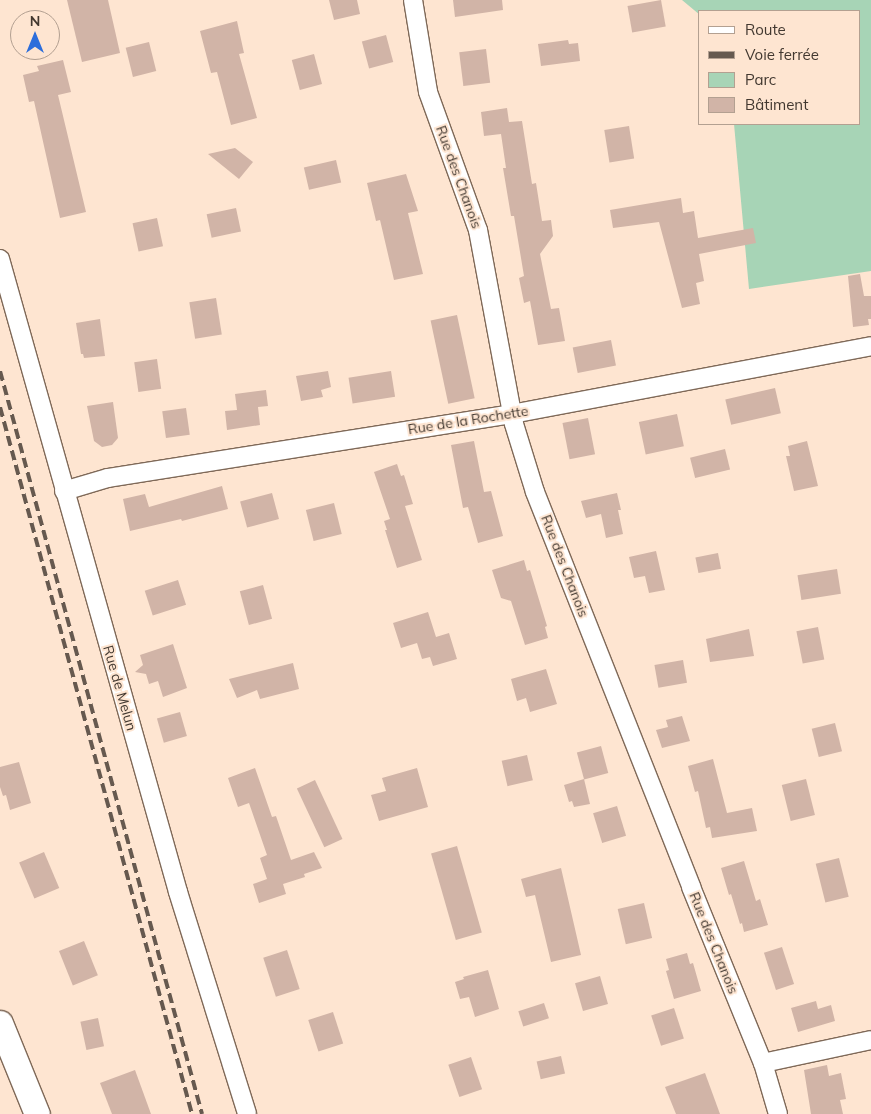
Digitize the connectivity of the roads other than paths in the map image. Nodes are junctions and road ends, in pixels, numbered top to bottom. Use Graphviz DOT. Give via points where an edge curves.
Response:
graph roads {
  1 [pos="413,0"];
  2 [pos="0,259"];
  3 [pos="871,346"];
  4 [pos="512,414"];
  5 [pos="64,491"];
  6 [pos="0,1023"];
  7 [pos="871,1040"];
  8 [pos="763,1063"];
  9 [pos="37,1114"];
  10 [pos="247,1114"];
  11 [pos="778,1114"];
  1 -- 4 [label="street, Rue des Chanois" via="428,92 478,230"];
  2 -- 5 [label="street, Rue de Melun"];
  3 -- 4 [label="street, Rue de la Rochette"];
  4 -- 5 [label="street, Rue de la Rochette" via="108,478"];
  4 -- 8 [label="street, Rue des Chanois" via="535,492"];
  5 -- 10 [label="street, Rue de Melun" via="178,892"];
  6 -- 9 [label="main road"];
  7 -- 8 [label="street"];
  8 -- 11 [label="street, Rue des Chanois"];
}
